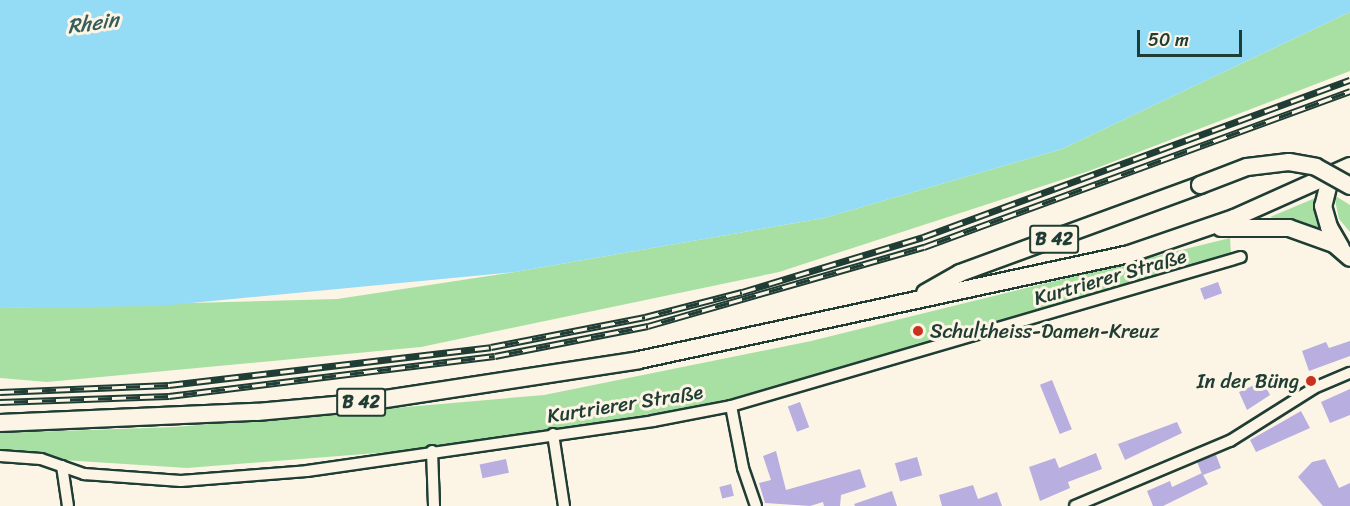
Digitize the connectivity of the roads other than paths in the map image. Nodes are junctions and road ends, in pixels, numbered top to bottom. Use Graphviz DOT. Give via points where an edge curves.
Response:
graph roads {
  1 [pos="1350,166"];
  2 [pos="1331,175"];
  3 [pos="1350,186"];
  4 [pos="1200,231"];
  5 [pos="1347,255"];
  6 [pos="1241,257"];
  7 [pos="912,300"];
  8 [pos="1350,373"];
  9 [pos="731,406"];
  10 [pos="0,423"];
  11 [pos="553,434"];
  12 [pos="432,451"];
  13 [pos="0,456"];
  14 [pos="62,466"];
  15 [pos="68,506"];
  16 [pos="434,506"];
  17 [pos="564,506"];
  18 [pos="756,506"];
  19 [pos="1075,506"];
  1 -- 2 [label="main road, B 42"];
  2 -- 4 [label="main road, B 42"];
  2 -- 5 [label="main road, B 42" via="1323,206 1329,227"];
  3 -- 7 [label="main road, B 42, bridge" via="1316,166 1289,162 1247,167 960,273"];
  4 -- 5 [label="main road, B 42" via="1255,226 1289,228 1322,238"];
  4 -- 7 [label="main road, B 42" via="1126,255"];
  6 -- 9 [label="street, Kurtrierer Straße"];
  7 -- 10 [label="main road, B 42" via="639,360 478,387 257,412"];
  8 -- 19 [label="street" via="1314,388 1230,441"];
  9 -- 11 [label="street, Kurtrierer Straße"];
  9 -- 18 [label="street" via="743,468"];
  11 -- 12 [label="street, Kurtrierer Straße"];
  11 -- 17 [label="street"];
  12 -- 14 [label="street, Kurtrierer Straße" via="297,472 182,481 84,474"];
  12 -- 16 [label="street"];
  13 -- 14 [label="street, Kurtrierer Straße" via="41,459"];
  14 -- 15 [label="street"];
}
